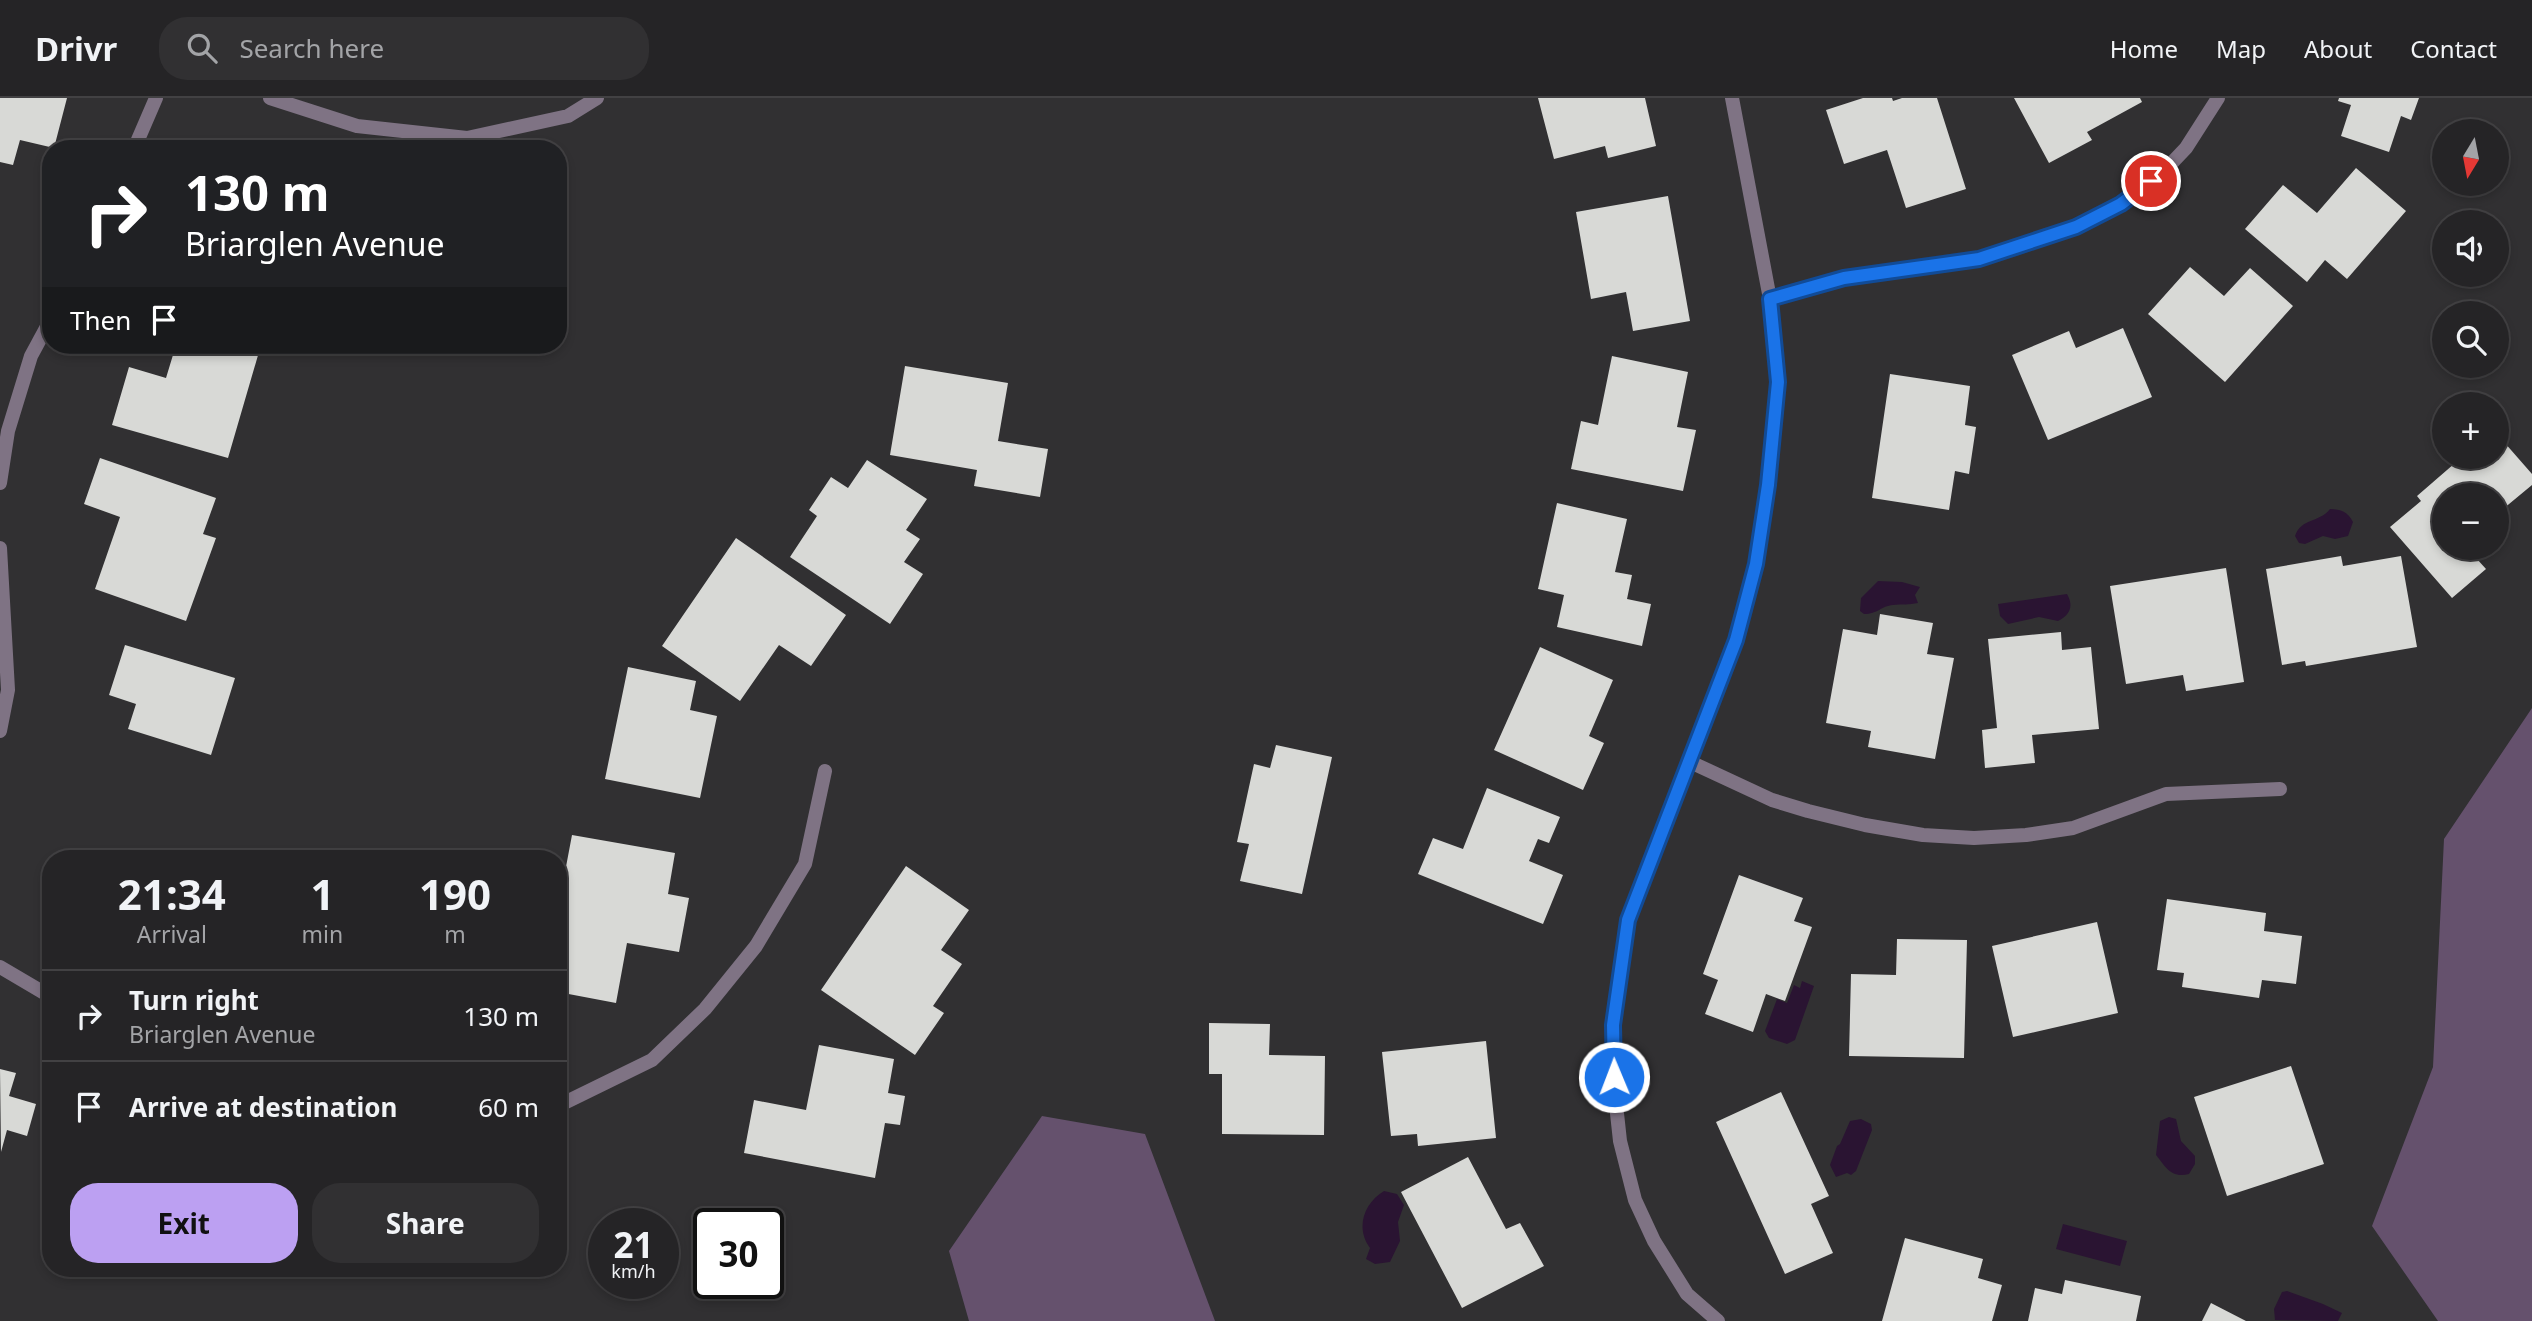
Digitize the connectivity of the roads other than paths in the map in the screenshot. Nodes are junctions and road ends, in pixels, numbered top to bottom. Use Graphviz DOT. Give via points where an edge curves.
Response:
graph roads {
  1 [pos="156,98"];
  2 [pos="270,98"];
  3 [pos="597,98"];
  4 [pos="1732,98"];
  5 [pos="2218,98"];
  6 [pos="138,140"];
  7 [pos="1770,299"];
  8 [pos="42,336"];
  9 [pos="0,483"];
  10 [pos="0,548"];
  11 [pos="0,732"];
  12 [pos="1688,761"];
  13 [pos="825,771"];
  14 [pos="2280,789"];
  15 [pos="0,967"];
  16 [pos="42,992"];
  17 [pos="567,1102"];
  18 [pos="1718,1321"];
  1 -- 6 [label="street"];
  2 -- 3 [label="street" via="357,126 467,138 568,116"];
  4 -- 7 [label="street"];
  5 -- 7 [label="street" via="2186,148 2166,169 2121,204 2076,227 1979,259 1844,278"];
  7 -- 12 [label="street" via="1778,382 1756,564 1736,640"];
  8 -- 9 [label="street" via="31,356 8,431"];
  10 -- 11 [label="street" via="8,690"];
  12 -- 14 [label="street" via="1772,800 1808,811 1923,835 1973,838 2073,828 2166,794"];
  12 -- 18 [label="street" via="1628,920 1613,1025 1615,1095 1620,1141 1635,1200 1687,1294"];
  13 -- 17 [label="street" via="805,864 756,946 705,1009 652,1059"];
  15 -- 16 [label="street"];
}
